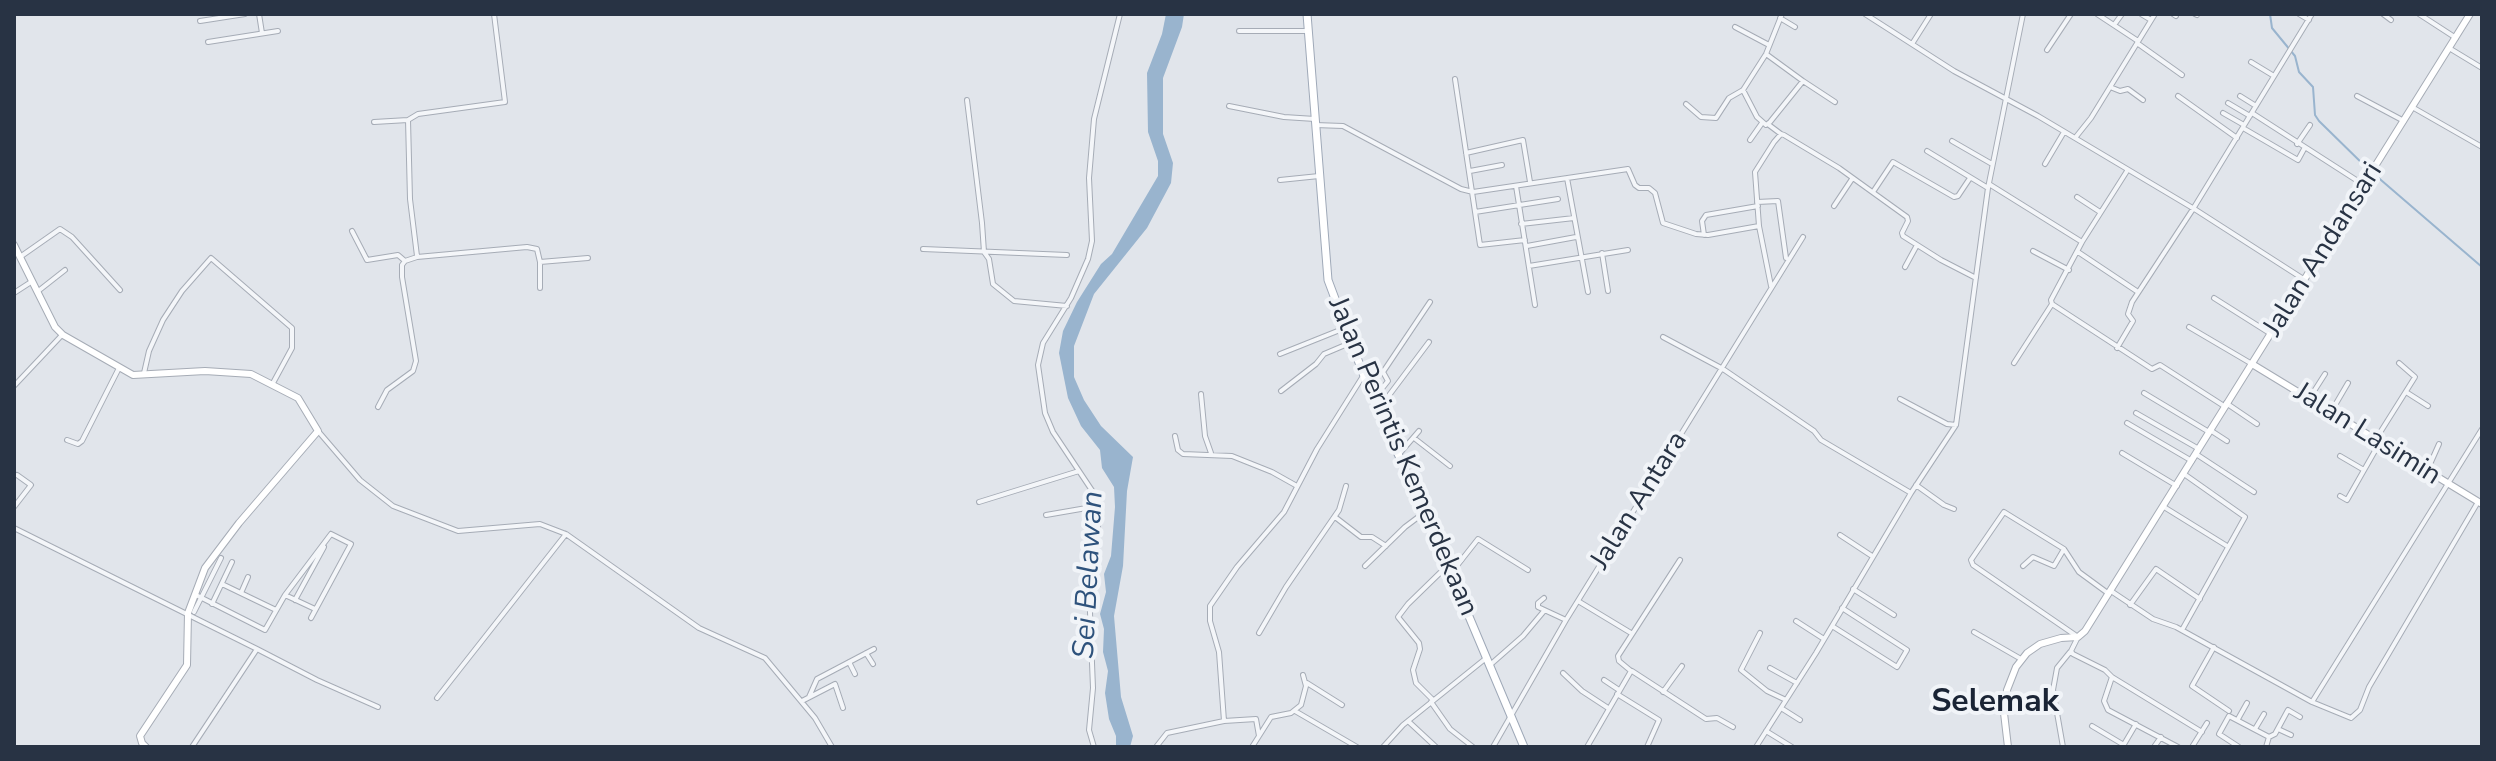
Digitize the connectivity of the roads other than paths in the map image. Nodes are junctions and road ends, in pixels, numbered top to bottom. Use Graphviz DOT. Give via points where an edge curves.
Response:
graph roads {
  1 [pos="241,14"];
  2 [pos="259,14"];
  3 [pos="494,14"];
  4 [pos="1120,14"];
  5 [pos="1307,14"];
  6 [pos="1865,14"];
  7 [pos="1931,14"];
  8 [pos="2023,14"];
  9 [pos="2071,14"];
  10 [pos="2097,14"];
  11 [pos="2122,14"];
  12 [pos="2141,14"];
  13 [pos="2155,14"];
  14 [pos="2299,14"];
  15 [pos="2312,14"];
  16 [pos="2383,14"];
  17 [pos="2419,14"];
  18 [pos="2470,14"];
  19 [pos="1781,16"];
  20 [pos="2151,20"];
  21 [pos="2309,20"];
  22 [pos="2391,20"];
  23 [pos="200,21"];
  24 [pos="2114,25"];
  25 [pos="1735,27"];
  26 [pos="1795,27"];
  27 [pos="278,31"];
  28 [pos="1239,31"];
  29 [pos="1309,31"];
  30 [pos="262,33"];
  31 [pos="2456,38"];
  32 [pos="208,42"];
  33 [pos="2138,42"];
  34 [pos="1912,44"];
  35 [pos="1769,45"];
  36 [pos="2449,48"];
  37 [pos="2047,50"];
  38 [pos="1766,54"];
  39 [pos="2251,62"];
  40 [pos="2482,68"];
  41 [pos="2182,75"];
  42 [pos="2274,76"];
  43 [pos="1455,79"];
  44 [pos="1803,81"];
  45 [pos="2110,87"];
  46 [pos="1743,90"];
  47 [pos="2178,96"];
  48 [pos="2240,96"];
  49 [pos="2357,96"];
  50 [pos="967,100"];
  51 [pos="2004,100"];
  52 [pos="2143,100"];
  53 [pos="1835,102"];
  54 [pos="2228,103"];
  55 [pos="1686,104"];
  56 [pos="1229,106"];
  57 [pos="2256,106"];
  58 [pos="2412,107"];
  59 [pos="2223,113"];
  60 [pos="2251,115"];
  61 [pos="408,120"];
  62 [pos="2404,121"];
  63 [pos="374,122"];
  64 [pos="1315,122"];
  65 [pos="1766,124"];
  66 [pos="2310,125"];
  67 [pos="2244,126"];
  68 [pos="2064,132"];
  69 [pos="1781,134"];
  70 [pos="2075,138"];
  71 [pos="2237,138"];
  72 [pos="1750,140"];
  73 [pos="1952,141"];
  74 [pos="2297,144"];
  75 [pos="2482,147"];
  76 [pos="2304,149"];
  77 [pos="1927,151"];
  78 [pos="1466,153"];
  79 [pos="1992,164"];
  80 [pos="2045,164"];
  81 [pos="1502,165"];
  82 [pos="1470,171"];
  83 [pos="2127,171"];
  84 [pos="1321,176"];
  85 [pos="1567,178"];
  86 [pos="1970,178"];
  87 [pos="1852,179"];
  88 [pos="1280,180"];
  89 [pos="2367,182"];
  90 [pos="1530,183"];
  91 [pos="1516,186"];
  92 [pos="1988,186"];
  93 [pos="1473,192"];
  94 [pos="1872,192"];
  95 [pos="2077,197"];
  96 [pos="1558,199"];
  97 [pos="1757,204"];
  98 [pos="1518,206"];
  99 [pos="1834,206"];
  100 [pos="2193,209"];
  101 [pos="1475,212"];
  102 [pos="2100,212"];
  103 [pos="1574,218"];
  104 [pos="1521,224"];
  105 [pos="1759,226"];
  106 [pos="352,231"];
  107 [pos="1704,235"];
  108 [pos="1576,237"];
  109 [pos="1803,237"];
  110 [pos="2082,242"];
  111 [pos="1526,243"];
  112 [pos="1917,245"];
  113 [pos="923,249"];
  114 [pos="1628,250"];
  115 [pos="16,251"];
  116 [pos="2033,251"];
  117 [pos="984,252"];
  118 [pos="2078,252"];
  119 [pos="1602,253"];
  120 [pos="1067,255"];
  121 [pos="417,257"];
  122 [pos="588,258"];
  123 [pos="1581,258"];
  124 [pos="1786,260"];
  125 [pos="405,261"];
  126 [pos="540,262"];
  127 [pos="1529,266"];
  128 [pos="1905,267"];
  129 [pos="65,270"];
  130 [pos="2069,270"];
  131 [pos="1976,278"];
  132 [pos="2305,280"];
  133 [pos="31,282"];
  134 [pos="1771,286"];
  135 [pos="540,288"];
  136 [pos="120,290"];
  137 [pos="1608,291"];
  138 [pos="37,292"];
  139 [pos="1588,292"];
  140 [pos="2138,292"];
  141 [pos="14,293"];
  142 [pos="2214,298"];
  143 [pos="1430,302"];
  144 [pos="2052,304"];
  145 [pos="1535,305"];
  146 [pos="1067,306"];
  147 [pos="2189,327"];
  148 [pos="1345,328"];
  149 [pos="2271,334"];
  150 [pos="63,335"];
  151 [pos="1663,337"];
  152 [pos="1429,342"];
  153 [pos="1350,343"];
  154 [pos="2117,348"];
  155 [pos="1280,354"];
  156 [pos="2014,363"];
  157 [pos="2399,363"];
  158 [pos="2252,364"];
  159 [pos="119,368"];
  160 [pos="1723,369"];
  161 [pos="144,373"];
  162 [pos="1364,374"];
  163 [pos="2325,374"];
  164 [pos="273,383"];
  165 [pos="2348,383"];
  166 [pos="14,386"];
  167 [pos="1281,391"];
  168 [pos="2406,392"];
  169 [pos="2144,393"];
  170 [pos="1201,394"];
  171 [pos="1900,399"];
  172 [pos="2309,399"];
  173 [pos="1373,400"];
  174 [pos="2225,404"];
  175 [pos="2428,406"];
  176 [pos="378,407"];
  177 [pos="1378,410"];
  178 [pos="2331,412"];
  179 [pos="2136,413"];
  180 [pos="2127,423"];
  181 [pos="2257,424"];
  182 [pos="1956,425"];
  183 [pos="2482,429"];
  184 [pos="318,431"];
  185 [pos="1419,431"];
  186 [pos="2210,431"];
  187 [pos="1175,436"];
  188 [pos="1414,438"];
  189 [pos="67,440"];
  190 [pos="2378,440"];
  191 [pos="2227,441"];
  192 [pos="2439,444"];
  193 [pos="1211,453"];
  194 [pos="1400,453"];
  195 [pos="2122,453"];
  196 [pos="2196,455"];
  197 [pos="2340,456"];
  198 [pos="1450,466"];
  199 [pos="2364,470"];
  200 [pos="1079,471"];
  201 [pos="2427,471"];
  202 [pos="2184,474"];
  203 [pos="17,475"];
  204 [pos="2447,484"];
  205 [pos="1916,485"];
  206 [pos="1297,486"];
  207 [pos="1346,486"];
  208 [pos="2177,486"];
  209 [pos="2254,492"];
  210 [pos="1911,493"];
  211 [pos="2340,496"];
  212 [pos="979,502"];
  213 [pos="2480,503"];
  214 [pos="1099,504"];
  215 [pos="14,507"];
  216 [pos="2164,507"];
  217 [pos="1954,509"];
  218 [pos="1425,512"];
  219 [pos="1046,515"];
  220 [pos="1335,517"];
  221 [pos="14,528"];
  222 [pos="331,534"];
  223 [pos="566,534"];
  224 [pos="1840,535"];
  225 [pos="1387,546"];
  226 [pos="2227,546"];
  227 [pos="2064,549"];
  228 [pos="1872,556"];
  229 [pos="221,558"];
  230 [pos="1680,560"];
  231 [pos="232,562"];
  232 [pos="1365,566"];
  233 [pos="2023,566"];
  234 [pos="1449,570"];
  235 [pos="1528,570"];
  236 [pos="248,577"];
  237 [pos="222,584"];
  238 [pos="1853,589"];
  239 [pos="2110,592"];
  240 [pos="241,593"];
  241 [pos="285,595"];
  242 [pos="198,596"];
  243 [pos="1544,598"];
  244 [pos="2200,599"];
  245 [pos="295,600"];
  246 [pos="1578,601"];
  247 [pos="212,604"];
  248 [pos="2130,605"];
  249 [pos="1842,608"];
  250 [pos="315,609"];
  251 [pos="276,610"];
  252 [pos="1544,611"];
  253 [pos="191,613"];
  254 [pos="1894,615"];
  255 [pos="311,618"];
  256 [pos="1566,620"];
  257 [pos="1796,621"];
  258 [pos="1832,626"];
  259 [pos="2181,630"];
  260 [pos="1974,632"];
  261 [pos="1259,633"];
  262 [pos="1632,633"];
  263 [pos="1760,633"];
  264 [pos="2078,637"];
  265 [pos="1824,639"];
  266 [pos="2214,647"];
  267 [pos="257,649"];
  268 [pos="874,649"];
  269 [pos="2071,651"];
  270 [pos="866,653"];
  271 [pos="2021,659"];
  272 [pos="1489,661"];
  273 [pos="849,662"];
  274 [pos="873,664"];
  275 [pos="1682,666"];
  276 [pos="1770,668"];
  277 [pos="1631,671"];
  278 [pos="1563,673"];
  279 [pos="855,674"];
  280 [pos="1303,675"];
  281 [pos="2112,677"];
  282 [pos="1604,680"];
  283 [pos="1306,682"];
  284 [pos="1797,683"];
  285 [pos="1618,692"];
  286 [pos="1663,692"];
  287 [pos="809,697"];
  288 [pos="437,698"];
  289 [pos="1786,700"];
  290 [pos="802,701"];
  291 [pos="1432,701"];
  292 [pos="2312,702"];
  293 [pos="2247,703"];
  294 [pos="1342,705"];
  295 [pos="378,707"];
  296 [pos="843,708"];
  297 [pos="1608,708"];
  298 [pos="1781,708"];
  299 [pos="1295,711"];
  300 [pos="2229,711"];
  301 [pos="2264,714"];
  302 [pos="2300,717"];
  303 [pos="1511,718"];
  304 [pos="2238,719"];
  305 [pos="1800,720"];
  306 [pos="1224,721"];
  307 [pos="1408,721"];
  308 [pos="2207,723"];
  309 [pos="2136,724"];
  310 [pos="2092,726"];
  311 [pos="1733,727"];
  312 [pos="2255,729"];
  313 [pos="2278,729"];
  314 [pos="1766,731"];
  315 [pos="2202,732"];
  316 [pos="2291,735"];
  317 [pos="1259,736"];
  318 [pos="2161,737"];
  319 [pos="2269,737"];
  320 [pos="1589,746"];
  321 [pos="2123,746"];
  322 [pos="146,747"];
  323 [pos="192,747"];
  324 [pos="832,747"];
  325 [pos="1094,747"];
  326 [pos="1156,747"];
  327 [pos="1252,747"];
  328 [pos="1357,747"];
  329 [pos="1383,747"];
  330 [pos="1436,747"];
  331 [pos="1473,747"];
  332 [pos="1493,747"];
  333 [pos="1524,747"];
  334 [pos="1647,747"];
  335 [pos="1756,747"];
  336 [pos="1792,747"];
  337 [pos="2008,747"];
  338 [pos="2063,747"];
  339 [pos="2154,747"];
  340 [pos="2178,747"];
  341 [pos="2192,747"];
  342 [pos="2239,747"];
  343 [pos="2266,747"];
  1 -- 23 [label="street"];
  2 -- 30 [label="street"];
  3 -- 61 [label="street" via="505,102 418,114"];
  4 -- 146 [label="street" via="1094,119 1089,178 1092,241"];
  5 -- 29 [label="main road, Jalan Perintis Kemerdekaan"];
  6 -- 34 [label="street"];
  7 -- 34 [label="street"];
  8 -- 51 [label="street"];
  9 -- 37 [label="street"];
  10 -- 24 [label="street"];
  11 -- 24 [label="street"];
  12 -- 20 [label="street"];
  13 -- 20 [label="street"];
  14 -- 21 [label="street"];
  15 -- 21 [label="street"];
  16 -- 22 [label="street"];
  17 -- 31 [label="street"];
  18 -- 31 [label="street, Jalan Andansari"];
  19 -- 26 [label="street"];
  19 -- 35 [label="street"];
  20 -- 33 [label="street"];
  21 -- 42 [label="street"];
  24 -- 33 [label="street"];
  25 -- 35 [label="street"];
  27 -- 30 [label="street"];
  28 -- 29 [label="street"];
  29 -- 64 [label="main road, Jalan Perintis Kemerdekaan"];
  30 -- 32 [label="street"];
  31 -- 36 [label="street, Jalan Andansari"];
  33 -- 41 [label="street"];
  33 -- 45 [label="street"];
  34 -- 51 [label="street"];
  35 -- 38 [label="street"];
  36 -- 40 [label="street"];
  36 -- 58 [label="street, Jalan Andansari"];
  38 -- 44 [label="street"];
  38 -- 46 [label="street"];
  39 -- 42 [label="street"];
  42 -- 57 [label="street"];
  43 -- 78 [label="street"];
  44 -- 53 [label="street"];
  44 -- 65 [label="street"];
  45 -- 52 [label="street" via="2128,89"];
  45 -- 70 [label="street"];
  46 -- 55 [label="street" via="1713,119 1701,117"];
  46 -- 65 [label="street"];
  47 -- 71 [label="street"];
  48 -- 57 [label="street"];
  49 -- 62 [label="street"];
  50 -- 117 [label="street"];
  51 -- 68 [label="street"];
  51 -- 79 [label="street"];
  54 -- 60 [label="street"];
  56 -- 64 [label="street"];
  57 -- 60 [label="street"];
  58 -- 62 [label="street, Jalan Andansari"];
  58 -- 75 [label="street"];
  59 -- 67 [label="street"];
  60 -- 67 [label="street"];
  60 -- 74 [label="street"];
  61 -- 63 [label="street"];
  61 -- 121 [label="street"];
  62 -- 89 [label="street, Jalan Andansari"];
  64 -- 84 [label="main road, Jalan Perintis Kemerdekaan"];
  64 -- 93 [label="street" via="1343,126"];
  65 -- 69 [label="street"];
  65 -- 72 [label="street"];
  66 -- 74 [label="street"];
  67 -- 71 [label="street"];
  67 -- 76 [label="street" via="2298,160"];
  68 -- 70 [label="street"];
  68 -- 80 [label="street"];
  69 -- 87 [label="street"];
  69 -- 97 [label="street" via="1755,172"];
  70 -- 83 [label="street"];
  71 -- 100 [label="street"];
  73 -- 79 [label="street"];
  74 -- 76 [label="street"];
  76 -- 89 [label="street"];
  77 -- 86 [label="street"];
  78 -- 82 [label="street"];
  78 -- 90 [label="street" via="1523,140"];
  79 -- 92 [label="street"];
  81 -- 82 [label="street"];
  82 -- 93 [label="street"];
  83 -- 100 [label="street"];
  83 -- 102 [label="street"];
  84 -- 88 [label="street"];
  84 -- 148 [label="main road, Jalan Perintis Kemerdekaan" via="1327,274"];
  85 -- 90 [label="street"];
  85 -- 103 [label="street"];
  85 -- 107 [label="street" via="1628,169 1635,185 1655,193 1663,223"];
  86 -- 92 [label="street"];
  86 -- 94 [label="street" via="1954,197 1893,162"];
  87 -- 94 [label="street"];
  87 -- 99 [label="street"];
  89 -- 132 [label="street, Jalan Andansari"];
  90 -- 91 [label="street"];
  91 -- 93 [label="street"];
  91 -- 98 [label="street"];
  92 -- 110 [label="street"];
  92 -- 131 [label="street"];
  93 -- 101 [label="street"];
  94 -- 112 [label="street" via="1907,217 1902,235"];
  95 -- 102 [label="street"];
  96 -- 98 [label="street"];
  97 -- 105 [label="street"];
  97 -- 107 [label="street" via="1706,215"];
  97 -- 124 [label="street" via="1778,201"];
  98 -- 101 [label="street"];
  98 -- 104 [label="street"];
  100 -- 132 [label="street"];
  100 -- 140 [label="street"];
  101 -- 111 [label="street" via="1482,246"];
  102 -- 110 [label="street"];
  103 -- 104 [label="street"];
  103 -- 108 [label="street"];
  104 -- 111 [label="street"];
  105 -- 107 [label="street"];
  105 -- 134 [label="street"];
  106 -- 125 [label="street" via="367,260 398,255"];
  108 -- 111 [label="street"];
  108 -- 123 [label="street"];
  109 -- 124 [label="street, Jalan Antara"];
  110 -- 118 [label="street"];
  111 -- 127 [label="street"];
  112 -- 128 [label="street"];
  112 -- 131 [label="street"];
  113 -- 117 [label="street"];
  114 -- 119 [label="street"];
  115 -- 133 [label="street"];
  115 -- 136 [label="street" via="60,229"];
  116 -- 130 [label="street"];
  117 -- 120 [label="street"];
  117 -- 146 [label="street" via="995,288 1014,301"];
  118 -- 130 [label="street"];
  118 -- 140 [label="street"];
  119 -- 123 [label="street"];
  119 -- 137 [label="street"];
  121 -- 125 [label="street"];
  121 -- 126 [label="street" via="527,247 537,249"];
  122 -- 126 [label="street"];
  123 -- 127 [label="street"];
  123 -- 139 [label="street"];
  124 -- 134 [label="street, Jalan Antara"];
  125 -- 176 [label="street" via="402,277 416,361 413,371 387,390"];
  126 -- 135 [label="street"];
  127 -- 145 [label="street"];
  129 -- 138 [label="street"];
  130 -- 144 [label="street"];
  131 -- 182 [label="street"];
  132 -- 149 [label="street, Jalan Andansari"];
  133 -- 138 [label="street"];
  133 -- 141 [label="street"];
  134 -- 160 [label="street, Jalan Antara"];
  138 -- 150 [label="street"];
  140 -- 154 [label="street" via="2128,311 2133,321"];
  142 -- 149 [label="street"];
  143 -- 173 [label="street" via="1383,372 1388,381"];
  144 -- 154 [label="street"];
  144 -- 156 [label="street"];
  146 -- 200 [label="street" via="1043,343 1038,365 1045,413"];
  147 -- 158 [label="street"];
  148 -- 153 [label="main road, Jalan Perintis Kemerdekaan"];
  148 -- 155 [label="street"];
  149 -- 158 [label="street, Jalan Andansari"];
  150 -- 159 [label="street"];
  150 -- 166 [label="street"];
  151 -- 160 [label="street"];
  152 -- 177 [label="street"];
  153 -- 162 [label="main road, Jalan Perintis Kemerdekaan"];
  153 -- 167 [label="street" via="1324,354"];
  154 -- 174 [label="street" via="2152,369 2160,365"];
  157 -- 168 [label="street" via="2414,375"];
  158 -- 172 [label="street, Jalan Lasimin"];
  158 -- 174 [label="street, Jalan Andansari"];
  159 -- 161 [label="street" via="133,375"];
  159 -- 189 [label="street" via="82,441"];
  160 -- 210 [label="street" via="1821,440"];
  160 -- 246 [label="street, Jalan Antara"];
  161 -- 164 [label="street" via="246,373"];
  161 -- 164 [label="street" via="163,320 211,258 292,328 292,348"];
  162 -- 173 [label="main road, Jalan Perintis Kemerdekaan"];
  162 -- 206 [label="street"];
  163 -- 172 [label="street"];
  164 -- 184 [label="street" via="303,403"];
  165 -- 178 [label="street"];
  168 -- 175 [label="street"];
  168 -- 190 [label="street"];
  169 -- 186 [label="street"];
  170 -- 193 [label="street"];
  171 -- 182 [label="street"];
  172 -- 178 [label="street, Jalan Lasimin"];
  173 -- 177 [label="main road, Jalan Perintis Kemerdekaan"];
  174 -- 181 [label="street"];
  174 -- 186 [label="street, Jalan Andansari"];
  177 -- 194 [label="main road, Jalan Perintis Kemerdekaan"];
  178 -- 190 [label="street, Jalan Lasimin"];
  179 -- 196 [label="street"];
  180 -- 196 [label="street"];
  182 -- 205 [label="street"];
  183 -- 204 [label="street"];
  184 -- 223 [label="street" via="360,480 393,506 458,531 540,524"];
  184 -- 242 [label="street" via="229,535 205,568"];
  185 -- 188 [label="street"];
  186 -- 191 [label="street"];
  186 -- 196 [label="street, Jalan Andansari"];
  187 -- 193 [label="street" via="1183,454"];
  188 -- 194 [label="street"];
  188 -- 198 [label="street"];
  190 -- 199 [label="street"];
  190 -- 201 [label="street, Jalan Lasimin"];
  192 -- 201 [label="street"];
  193 -- 206 [label="street" via="1252,462"];
  194 -- 218 [label="main road, Jalan Perintis Kemerdekaan"];
  195 -- 208 [label="street"];
  196 -- 202 [label="street, Jalan Andansari"];
  196 -- 209 [label="street"];
  197 -- 199 [label="street"];
  199 -- 211 [label="street" via="2347,500"];
  200 -- 212 [label="street"];
  200 -- 214 [label="street"];
  201 -- 204 [label="street, Jalan Lasimin"];
  202 -- 208 [label="street, Jalan Andansari"];
  202 -- 226 [label="street" via="2243,514 2244,521"];
  203 -- 215 [label="street" via="31,485"];
  204 -- 213 [label="street, Jalan Lasimin"];
  204 -- 292 [label="street"];
  205 -- 210 [label="street"];
  205 -- 217 [label="street"];
  206 -- 306 [label="street" via="1284,512 1210,606"];
  207 -- 220 [label="street"];
  208 -- 216 [label="street, Jalan Andansari"];
  210 -- 228 [label="street"];
  213 -- 292 [label="street" via="2356,716 2348,718"];
  214 -- 219 [label="street"];
  214 -- 325 [label="street" via="1088,562 1093,688 1089,730"];
  216 -- 226 [label="street"];
  216 -- 239 [label="street, Jalan Andansari"];
  218 -- 225 [label="street"];
  218 -- 234 [label="main road, Jalan Perintis Kemerdekaan"];
  220 -- 225 [label="street" via="1361,537"];
  220 -- 261 [label="street"];
  221 -- 253 [label="street"];
  222 -- 241 [label="street"];
  222 -- 245 [label="street"];
  222 -- 250 [label="street" via="351,544"];
  223 -- 288 [label="street"];
  223 -- 290 [label="street" via="699,628 765,658"];
  224 -- 228 [label="street"];
  225 -- 232 [label="street"];
  226 -- 244 [label="street"];
  227 -- 233 [label="street" via="2054,566 2033,557"];
  227 -- 239 [label="street" via="2079,572"];
  227 -- 264 [label="street" via="2004,512 1970,563"];
  228 -- 238 [label="street"];
  229 -- 242 [label="street"];
  230 -- 262 [label="street"];
  231 -- 237 [label="street"];
  234 -- 235 [label="street" via="1478,539"];
  234 -- 272 [label="main road, Jalan Perintis Kemerdekaan"];
  234 -- 291 [label="street" via="1398,617 1417,640 1416,683"];
  236 -- 240 [label="street"];
  237 -- 240 [label="street"];
  237 -- 247 [label="street"];
  238 -- 249 [label="street"];
  238 -- 254 [label="street"];
  239 -- 248 [label="street"];
  239 -- 264 [label="street, Jalan Andansari"];
  240 -- 251 [label="street"];
  241 -- 245 [label="street"];
  241 -- 251 [label="street"];
  242 -- 247 [label="street"];
  242 -- 253 [label="street"];
  243 -- 252 [label="street" via="1537,605"];
  244 -- 248 [label="street" via="2156,569"];
  244 -- 259 [label="street"];
  245 -- 250 [label="street"];
  246 -- 256 [label="street, Jalan Antara"];
  246 -- 262 [label="street"];
  247 -- 251 [label="street" via="265,630"];
  248 -- 259 [label="street"];
  249 -- 258 [label="street"];
  249 -- 258 [label="street" via="1907,650 1897,667"];
  250 -- 255 [label="street"];
  252 -- 256 [label="street"];
  252 -- 272 [label="street" via="1523,636"];
  253 -- 267 [label="street"];
  253 -- 322 [label="street" via="187,665 140,736"];
  256 -- 303 [label="street, Jalan Antara"];
  257 -- 265 [label="street"];
  258 -- 265 [label="street"];
  259 -- 266 [label="street"];
  260 -- 271 [label="street"];
  262 -- 277 [label="street" via="1617,659"];
  263 -- 289 [label="street" via="1741,670"];
  264 -- 269 [label="street"];
  264 -- 271 [label="street" via="2040,644"];
  265 -- 284 [label="street"];
  266 -- 292 [label="street"];
  266 -- 300 [label="street" via="2192,686"];
  267 -- 295 [label="street"];
  267 -- 323 [label="street"];
  268 -- 270 [label="street"];
  269 -- 281 [label="street"];
  269 -- 338 [label="street" via="2057,668 2053,690"];
  270 -- 273 [label="street"];
  270 -- 274 [label="street"];
  271 -- 337 [label="street" via="2007,690"];
  272 -- 291 [label="street"];
  272 -- 303 [label="main road, Jalan Perintis Kemerdekaan"];
  273 -- 279 [label="street"];
  273 -- 287 [label="street" via="817,679"];
  275 -- 286 [label="street"];
  276 -- 284 [label="street"];
  277 -- 285 [label="street"];
  277 -- 286 [label="street"];
  278 -- 297 [label="street"];
  280 -- 283 [label="street"];
  281 -- 309 [label="street" via="2105,706"];
  281 -- 315 [label="street"];
  282 -- 285 [label="street"];
  283 -- 294 [label="street"];
  283 -- 299 [label="street"];
  284 -- 289 [label="street"];
  285 -- 297 [label="street"];
  285 -- 334 [label="street" via="1659,720"];
  286 -- 311 [label="street" via="1706,719 1717,718"];
  287 -- 290 [label="street"];
  287 -- 296 [label="street" via="835,684"];
  289 -- 298 [label="street"];
  290 -- 324 [label="street"];
  291 -- 307 [label="street"];
  291 -- 331 [label="street" via="1450,729"];
  293 -- 304 [label="street"];
  297 -- 320 [label="street"];
  298 -- 305 [label="street"];
  298 -- 314 [label="street"];
  299 -- 317 [label="street" via="1270,718"];
  299 -- 328 [label="street"];
  301 -- 312 [label="street"];
  302 -- 313 [label="street" via="2288,710"];
  303 -- 332 [label="street, Jalan Antara"];
  303 -- 333 [label="main road, Jalan Perintis Kemerdekaan"];
  304 -- 312 [label="street"];
  304 -- 342 [label="street" via="2229,716 2219,732"];
  306 -- 317 [label="street" via="1255,719"];
  306 -- 326 [label="street" via="1167,733"];
  307 -- 329 [label="street"];
  307 -- 330 [label="street"];
  308 -- 315 [label="street"];
  309 -- 318 [label="street"];
  309 -- 321 [label="street"];
  310 -- 321 [label="street"];
  312 -- 319 [label="street"];
  313 -- 316 [label="street"];
  313 -- 319 [label="street"];
  314 -- 335 [label="street"];
  314 -- 336 [label="street"];
  315 -- 341 [label="street"];
  317 -- 327 [label="street"];
  318 -- 339 [label="street"];
  318 -- 340 [label="street"];
  319 -- 343 [label="street"];
}
